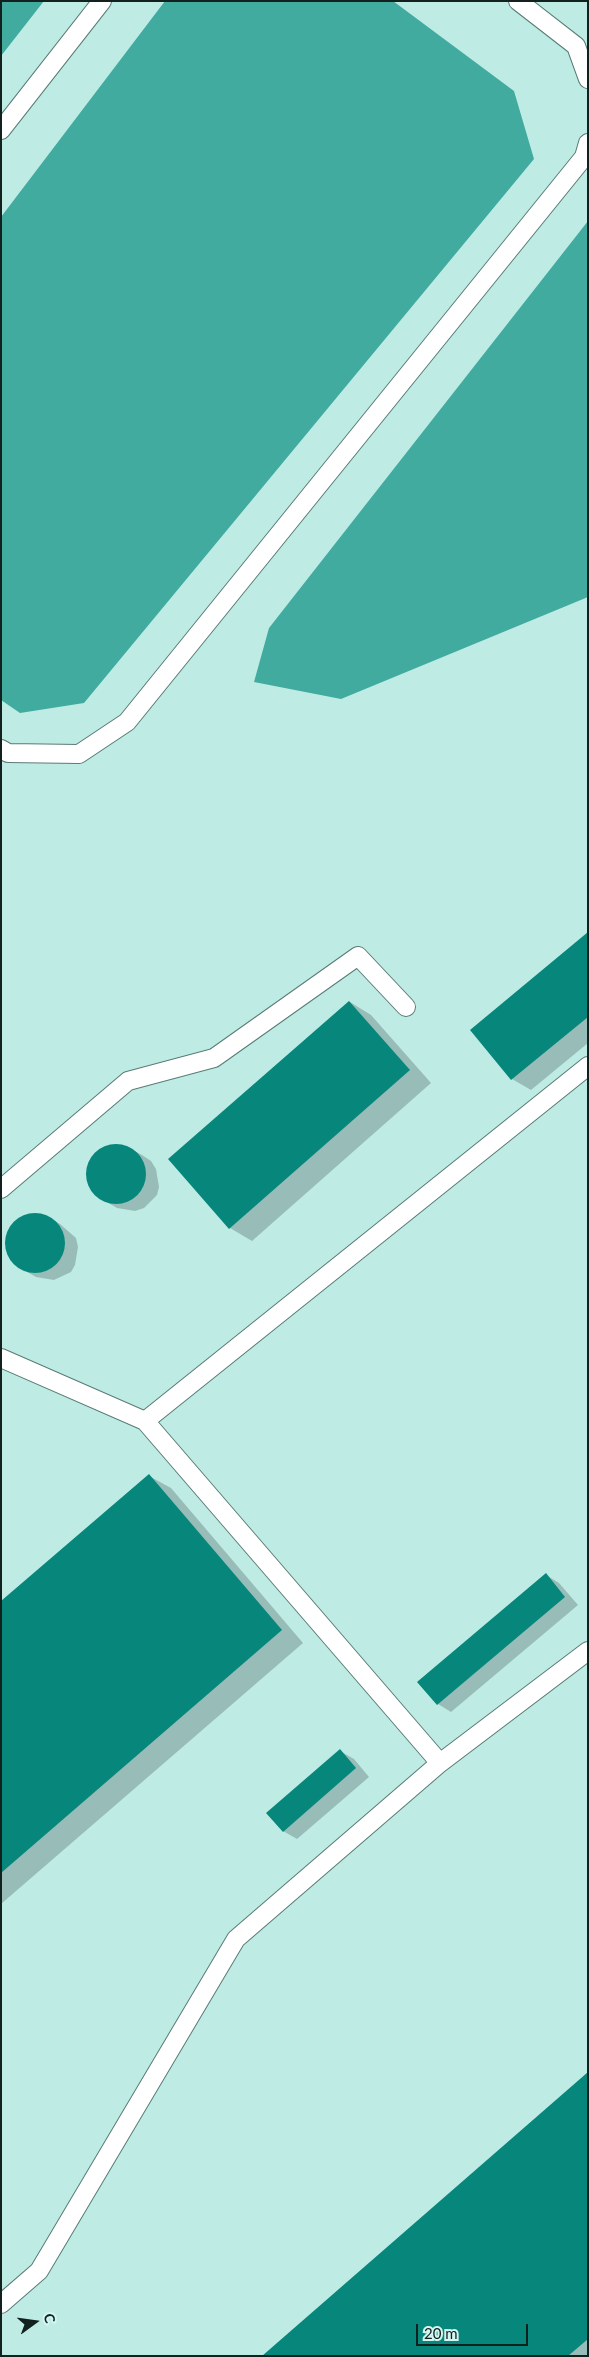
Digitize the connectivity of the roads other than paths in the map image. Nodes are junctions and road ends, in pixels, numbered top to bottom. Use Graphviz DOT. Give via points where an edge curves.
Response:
graph roads {
  1 [pos="102,1"];
  2 [pos="518,1"];
  3 [pos="588,79"];
  4 [pos="1,130"];
  5 [pos="588,143"];
  6 [pos="1,749"];
  7 [pos="406,1007"];
  8 [pos="588,1066"];
  9 [pos="1,1189"];
  10 [pos="1,1358"];
  11 [pos="145,1421"];
  12 [pos="588,1650"];
  13 [pos="440,1763"];
  14 [pos="1,2304"];
  1 -- 4 [label="lane"];
  2 -- 3 [label="lane" via="576,46"];
  5 -- 6 [label="lane" via="584,157 127,722 79,754 8,753"];
  7 -- 9 [label="lane" via="358,956 214,1058 128,1081"];
  8 -- 11 [label="lane"];
  10 -- 11 [label="lane"];
  11 -- 13 [label="lane"];
  12 -- 13 [label="lane"];
  13 -- 14 [label="lane" via="236,1939 39,2271"];
}
